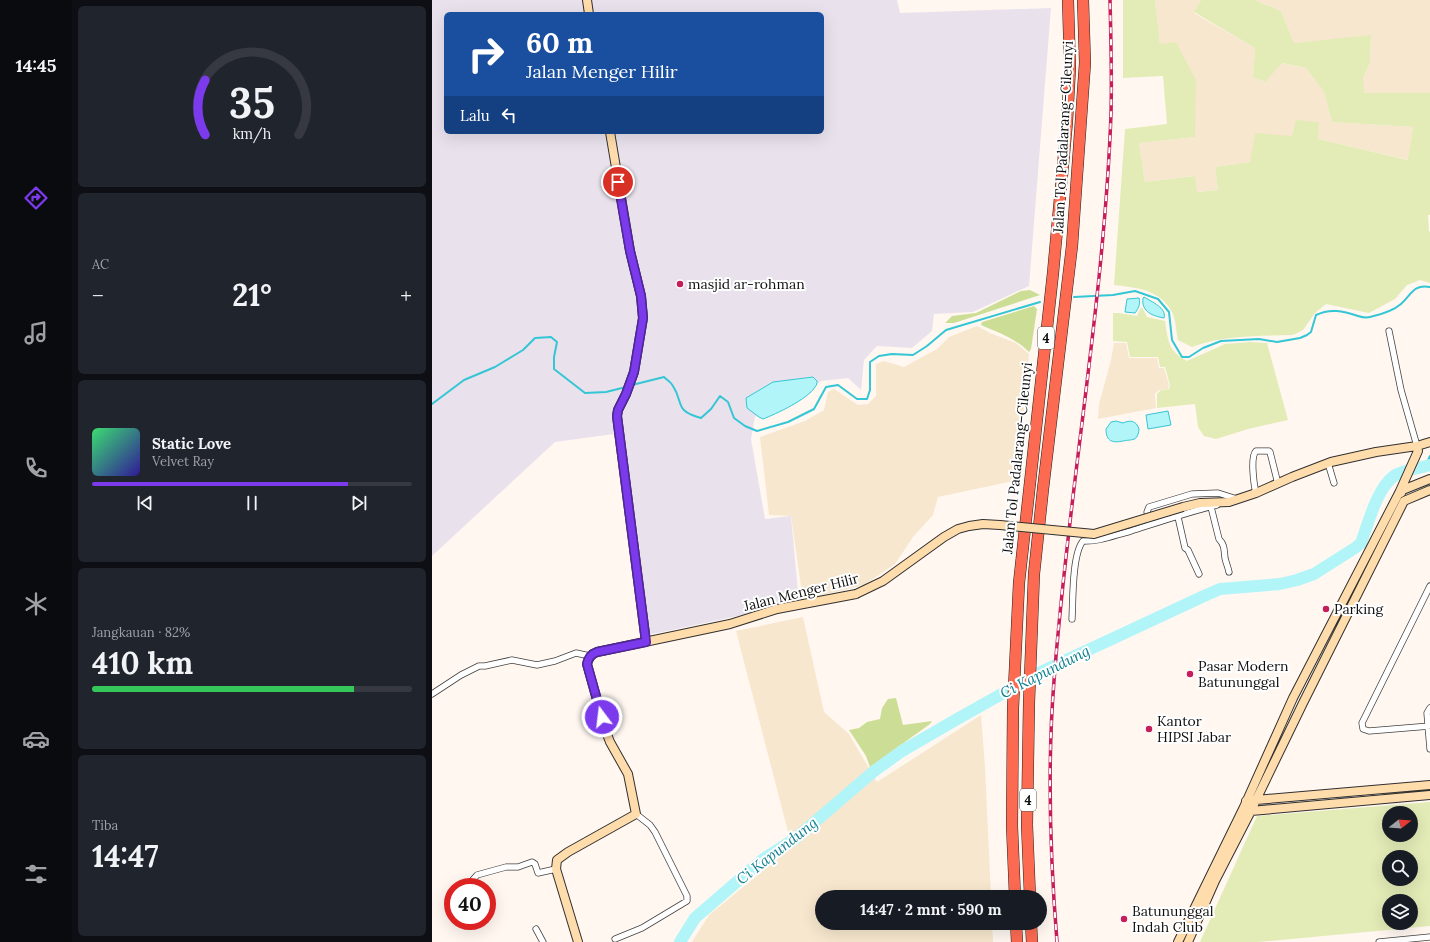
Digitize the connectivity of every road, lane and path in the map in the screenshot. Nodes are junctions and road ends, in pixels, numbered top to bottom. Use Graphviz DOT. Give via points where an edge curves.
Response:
graph roads {
  1 [pos="587,0"];
  2 [pos="1068,0"];
  3 [pos="1084,0"];
  4 [pos="589,12"];
  5 [pos="610,134"];
  6 [pos="1390,331"];
  7 [pos="1430,442"];
  8 [pos="1418,449"];
  9 [pos="1328,463"];
  10 [pos="1430,479"];
  11 [pos="1334,483"];
  12 [pos="1278,484"];
  13 [pos="1430,490"];
  14 [pos="1400,491"];
  15 [pos="1256,493"];
  16 [pos="1238,499"];
  17 [pos="1404,501"];
  18 [pos="1229,502"];
  19 [pos="1211,507"];
  20 [pos="1178,517"];
  21 [pos="1149,525"];
  22 [pos="1229,572"];
  23 [pos="1199,574"];
  24 [pos="1430,586"];
  25 [pos="1072,619"];
  26 [pos="646,642"];
  27 [pos="590,656"];
  28 [pos="432,694"];
  29 [pos="1430,708"];
  30 [pos="1429,726"];
  31 [pos="1430,749"];
  32 [pos="1430,785"];
  33 [pos="1430,795"];
  34 [pos="1256,800"];
  35 [pos="1247,806"];
  36 [pos="636,814"];
  37 [pos="556,869"];
  38 [pos="474,878"];
  39 [pos="1015,890"];
  40 [pos="1030,890"];
  41 [pos="536,928"];
  42 [pos="1016,930"];
  43 [pos="1031,930"];
  44 [pos="1430,937"];
  45 [pos="616,939"];
  46 [pos="543,942"];
  47 [pos="578,942"];
  48 [pos="1017,942"];
  49 [pos="1032,942"];
  50 [pos="1178,942"];
  51 [pos="1188,942"];
  52 [pos="1379,942"];
  1 -- 4 [label="street"];
  2 -- 39 [label="highway, Jalan Tol Padalarang–Cileunyi / 4" via="1070,68 1067,122 1019,583 1013,708 1012,826"];
  3 -- 40 [label="highway, Jalan Tol Padalarang–Cileunyi / 4" via="1084,63 1072,246 1034,574 1027,825"];
  5 -- 26 [label="street" via="630,251 643,305 634,372 617,416"];
  6 -- 8 [label="street" via="1401,390"];
  7 -- 8 [label="street, Jalan Menger Hilir"];
  8 -- 9 [label="street, Jalan Menger Hilir" via="1376,452"];
  8 -- 14 [label="street"];
  9 -- 11 [label="street"];
  9 -- 12 [label="street, Jalan Menger Hilir"];
  10 -- 14 [label="street"];
  12 -- 15 [label="street, Jalan Menger Hilir"];
  12 -- 15 [label="street" via="1270,452 1256,451 1253,455 1253,480"];
  13 -- 17 [label="street"];
  14 -- 17 [label="street"];
  14 -- 35 [label="street" via="1293,698"];
  15 -- 16 [label="street, Jalan Menger Hilir"];
  16 -- 18 [label="street, Jalan Menger Hilir"];
  16 -- 21 [label="street" via="1218,493 1192,494 1149,507"];
  17 -- 34 [label="street"];
  18 -- 19 [label="street"];
  18 -- 26 [label="street, Jalan Menger Hilir, bridge" via="1200,503 1183,507 1094,534 1000,525 969,526 958,529 883,581 856,594 777,609 730,624"];
  19 -- 20 [label="street"];
  19 -- 22 [label="street" via="1219,539 1226,552"];
  20 -- 21 [label="street"];
  20 -- 23 [label="street" via="1185,548"];
  21 -- 25 [label="street" via="1099,540 1083,541 1079,545"];
  24 -- 30 [label="street" via="1362,723 1363,729 1369,731"];
  26 -- 27 [label="street, Jalan Menger Hilir" via="593,653"];
  27 -- 28 [label="street" via="576,653 537,665 512,660 479,666"];
  27 -- 36 [label="street" via="587,664 605,729 628,774"];
  29 -- 30 [label="street" via="1427,713"];
  30 -- 31 [label="street"];
  32 -- 34 [label="street"];
  33 -- 35 [label="street"];
  34 -- 35 [label="street"];
  35 -- 50 [label="street"];
  35 -- 51 [label="street"];
  36 -- 37 [label="street" via="568,852 557,860"];
  36 -- 45 [label="street" via="655,832 688,899 642,928"];
  37 -- 38 [label="street" via="538,873 532,862 477,875"];
  37 -- 47 [label="street"];
  41 -- 46 [label="street"];
  42 -- 48 [label="highway"];
  43 -- 49 [label="highway"];
  44 -- 52 [label="street"];
}
